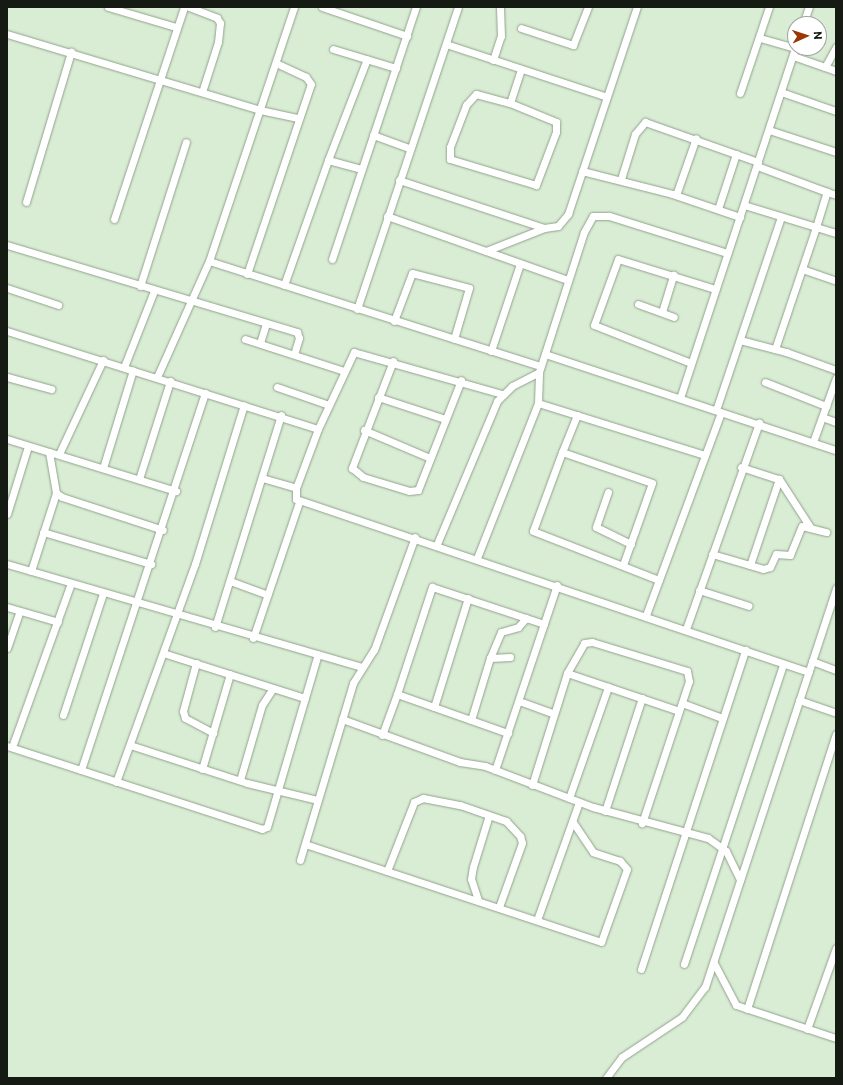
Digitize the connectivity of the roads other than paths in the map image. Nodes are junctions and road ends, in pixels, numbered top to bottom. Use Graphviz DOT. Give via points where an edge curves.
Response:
graph roads {
  1 [pos="108,7"];
  2 [pos="184,7"];
  3 [pos="294,7"];
  4 [pos="322,7"];
  5 [pos="416,7"];
  6 [pos="458,7"];
  7 [pos="500,7"];
  8 [pos="588,7"];
  9 [pos="637,7"];
  10 [pos="769,7"];
  11 [pos="335,9"];
  12 [pos="176,27"];
  13 [pos="521,28"];
  14 [pos="7,34"];
  15 [pos="407,36"];
  16 [pos="760,38"];
  17 [pos="446,44"];
  18 [pos="787,46"];
  19 [pos="836,47"];
  20 [pos="333,49"];
  21 [pos="71,52"];
  22 [pos="793,56"];
  23 [pos="367,59"];
  24 [pos="493,60"];
  25 [pos="276,63"];
  26 [pos="825,67"];
  27 [pos="396,68"];
  28 [pos="521,69"];
  29 [pos="836,71"];
  30 [pos="160,78"];
  31 [pos="202,92"];
  32 [pos="781,92"];
  33 [pos="740,93"];
  34 [pos="607,97"];
  35 [pos="510,103"];
  36 [pos="260,110"];
  37 [pos="836,111"];
  38 [pos="299,118"];
  39 [pos="769,130"];
  40 [pos="372,135"];
  41 [pos="696,138"];
  42 [pos="186,142"];
  43 [pos="409,148"];
  44 [pos="836,152"];
  45 [pos="736,154"];
  46 [pos="328,160"];
  47 [pos="758,164"];
  48 [pos="361,169"];
  49 [pos="582,171"];
  50 [pos="621,179"];
  51 [pos="399,180"];
  52 [pos="826,192"];
  53 [pos="676,195"];
  54 [pos="836,195"];
  55 [pos="26,202"];
  56 [pos="744,205"];
  57 [pos="718,209"];
  58 [pos="387,216"];
  59 [pos="740,217"];
  60 [pos="781,217"];
  61 [pos="114,219"];
  62 [pos="816,227"];
  63 [pos="544,228"];
  64 [pos="836,233"];
  65 [pos="7,245"];
  66 [pos="486,251"];
  67 [pos="727,253"];
  68 [pos="332,259"];
  69 [pos="209,261"];
  70 [pos="520,264"];
  71 [pos="802,269"];
  72 [pos="247,274"];
  73 [pos="673,275"];
  74 [pos="568,280"];
  75 [pos="836,281"];
  76 [pos="140,286"];
  77 [pos="284,286"];
  78 [pos="7,288"];
  79 [pos="715,289"];
  80 [pos="154,291"];
  81 [pos="192,303"];
  82 [pos="638,304"];
  83 [pos="58,305"];
  84 [pos="357,309"];
  85 [pos="662,312"];
  86 [pos="674,317"];
  87 [pos="394,321"];
  88 [pos="266,323"];
  89 [pos="7,331"];
  90 [pos="245,339"];
  91 [pos="454,339"];
  92 [pos="740,340"];
  93 [pos="260,343"];
  94 [pos="775,349"];
  95 [pos="491,351"];
  96 [pos="294,354"];
  97 [pos="545,354"];
  98 [pos="103,360"];
  99 [pos="393,361"];
  100 [pos="691,363"];
  101 [pos="124,367"];
  102 [pos="539,369"];
  103 [pos="133,370"];
  104 [pos="344,370"];
  105 [pos="836,370"];
  106 [pos="7,377"];
  107 [pos="157,377"];
  108 [pos="836,378"];
  109 [pos="461,380"];
  110 [pos="170,382"];
  111 [pos="764,382"];
  112 [pos="277,387"];
  113 [pos="52,389"];
  114 [pos="205,393"];
  115 [pos="502,394"];
  116 [pos="378,397"];
  117 [pos="680,398"];
  118 [pos="538,403"];
  119 [pos="244,405"];
  120 [pos="329,405"];
  121 [pos="826,406"];
  122 [pos="718,411"];
  123 [pos="281,415"];
  124 [pos="576,415"];
  125 [pos="822,417"];
  126 [pos="445,419"];
  127 [pos="836,422"];
  128 [pos="759,423"];
  129 [pos="318,429"];
  130 [pos="364,430"];
  131 [pos="7,439"];
  132 [pos="813,442"];
  133 [pos="28,446"];
  134 [pos="836,450"];
  135 [pos="49,452"];
  136 [pos="562,452"];
  137 [pos="59,454"];
  138 [pos="705,455"];
  139 [pos="430,458"];
  140 [pos="741,467"];
  141 [pos="103,468"];
  142 [pos="262,478"];
  143 [pos="139,479"];
  144 [pos="779,479"];
  145 [pos="296,488"];
  146 [pos="176,491"];
  147 [pos="608,492"];
  148 [pos="56,493"];
  149 [pos="299,502"];
  150 [pos="7,514"];
  151 [pos="810,527"];
  152 [pos="163,530"];
  153 [pos="43,532"];
  154 [pos="826,532"];
  155 [pos="415,537"];
  156 [pos="437,544"];
  157 [pos="631,544"];
  158 [pos="712,554"];
  159 [pos="477,558"];
  160 [pos="7,564"];
  161 [pos="151,564"];
  162 [pos="623,565"];
  163 [pos="750,566"];
  164 [pos="31,571"];
  165 [pos="659,580"];
  166 [pos="230,581"];
  167 [pos="71,583"];
  168 [pos="558,586"];
  169 [pos="836,588"];
  170 [pos="699,590"];
  171 [pos="102,593"];
  172 [pos="268,595"];
  173 [pos="468,598"];
  174 [pos="834,598"];
  175 [pos="138,602"];
  176 [pos="749,606"];
  177 [pos="7,607"];
  178 [pos="20,611"];
  179 [pos="177,614"];
  180 [pos="646,615"];
  181 [pos="526,618"];
  182 [pos="58,622"];
  183 [pos="544,624"];
  184 [pos="215,627"];
  185 [pos="686,629"];
  186 [pos="253,638"];
  187 [pos="7,648"];
  188 [pos="745,650"];
  189 [pos="162,653"];
  190 [pos="318,654"];
  191 [pos="510,657"];
  192 [pos="490,658"];
  193 [pos="812,661"];
  194 [pos="196,663"];
  195 [pos="783,664"];
  196 [pos="362,667"];
  197 [pos="836,670"];
  198 [pos="809,672"];
  199 [pos="567,673"];
  200 [pos="230,674"];
  201 [pos="608,687"];
  202 [pos="273,688"];
  203 [pos="398,694"];
  204 [pos="305,698"];
  205 [pos="642,698"];
  206 [pos="799,700"];
  207 [pos="519,701"];
  208 [pos="682,703"];
  209 [pos="434,707"];
  210 [pos="679,711"];
  211 [pos="836,713"];
  212 [pos="554,714"];
  213 [pos="63,715"];
  214 [pos="722,718"];
  215 [pos="342,719"];
  216 [pos="471,720"];
  217 [pos="213,733"];
  218 [pos="508,733"];
  219 [pos="836,734"];
  220 [pos="382,735"];
  221 [pos="130,745"];
  222 [pos="10,746"];
  223 [pos="202,769"];
  224 [pos="81,770"];
  225 [pos="495,770"];
  226 [pos="240,780"];
  227 [pos="116,782"];
  228 [pos="532,785"];
  229 [pos="278,790"];
  230 [pos="569,798"];
  231 [pos="318,800"];
  232 [pos="579,802"];
  233 [pos="605,811"];
  234 [pos="489,815"];
  235 [pos="572,821"];
  236 [pos="642,823"];
  237 [pos="685,833"];
  238 [pos="305,844"];
  239 [pos="723,847"];
  240 [pos="300,860"];
  241 [pos="387,871"];
  242 [pos="740,880"];
  243 [pos="478,900"];
  244 [pos="499,907"];
  245 [pos="537,920"];
  246 [pos="836,948"];
  247 [pos="714,963"];
  248 [pos="684,964"];
  249 [pos="641,968"];
  250 [pos="747,1009"];
  251 [pos="808,1029"];
  252 [pos="836,1038"];
  253 [pos="606,1078"];
  1 -- 12 [label="street"];
  2 -- 12 [label="street"];
  2 -- 31 [label="street" via="218,18 220,22 218,42"];
  3 -- 25 [label="street"];
  4 -- 11 [label="street"];
  5 -- 15 [label="street"];
  6 -- 17 [label="street"];
  7 -- 24 [label="street" via="500,36"];
  8 -- 13 [label="street" via="573,46"];
  9 -- 34 [label="street"];
  10 -- 16 [label="street"];
  11 -- 15 [label="street"];
  12 -- 30 [label="street"];
  14 -- 21 [label="street"];
  15 -- 27 [label="street"];
  16 -- 18 [label="street"];
  16 -- 33 [label="street"];
  17 -- 24 [label="street"];
  17 -- 43 [label="street"];
  19 -- 26 [label="street"];
  20 -- 23 [label="street"];
  21 -- 30 [label="street"];
  21 -- 55 [label="street"];
  22 -- 26 [label="street"];
  22 -- 32 [label="street"];
  23 -- 27 [label="street"];
  23 -- 46 [label="street"];
  24 -- 28 [label="street"];
  25 -- 36 [label="street"];
  25 -- 38 [label="street" via="310,80"];
  26 -- 29 [label="street"];
  27 -- 40 [label="street"];
  28 -- 34 [label="street"];
  28 -- 35 [label="street"];
  30 -- 31 [label="street"];
  30 -- 61 [label="street"];
  31 -- 36 [label="street"];
  32 -- 37 [label="street"];
  32 -- 39 [label="street"];
  34 -- 49 [label="street"];
  35 -- 35 [label="street" via="553,119 558,126 536,185 456,163 448,154 472,96 479,94"];
  36 -- 38 [label="street"];
  36 -- 69 [label="street"];
  38 -- 72 [label="street"];
  39 -- 44 [label="street"];
  39 -- 47 [label="street"];
  40 -- 43 [label="street"];
  40 -- 48 [label="street"];
  41 -- 45 [label="street"];
  41 -- 50 [label="street" via="650,123 641,124"];
  41 -- 53 [label="street"];
  42 -- 76 [label="street"];
  43 -- 51 [label="street"];
  45 -- 47 [label="street"];
  45 -- 57 [label="street"];
  46 -- 48 [label="street"];
  46 -- 77 [label="street"];
  47 -- 52 [label="street"];
  47 -- 56 [label="street"];
  48 -- 68 [label="street"];
  49 -- 50 [label="street"];
  49 -- 63 [label="street" via="563,222"];
  50 -- 53 [label="street"];
  51 -- 58 [label="street"];
  51 -- 63 [label="street"];
  52 -- 54 [label="street"];
  52 -- 62 [label="street"];
  53 -- 57 [label="street"];
  56 -- 59 [label="street"];
  56 -- 60 [label="street"];
  57 -- 59 [label="street"];
  58 -- 66 [label="street"];
  58 -- 84 [label="street"];
  59 -- 67 [label="street"];
  60 -- 62 [label="street"];
  60 -- 92 [label="street"];
  62 -- 64 [label="street"];
  62 -- 71 [label="street"];
  63 -- 66 [label="street"];
  65 -- 76 [label="street"];
  66 -- 70 [label="street"];
  67 -- 74 [label="street" via="599,214 593,216 584,232"];
  67 -- 79 [label="street"];
  69 -- 72 [label="street"];
  69 -- 81 [label="street"];
  70 -- 74 [label="street"];
  70 -- 95 [label="street"];
  71 -- 75 [label="street"];
  71 -- 94 [label="street"];
  72 -- 77 [label="street"];
  73 -- 79 [label="street"];
  73 -- 85 [label="street"];
  73 -- 100 [label="street" via="618,259 594,326"];
  74 -- 97 [label="street"];
  76 -- 80 [label="street"];
  77 -- 84 [label="street"];
  78 -- 83 [label="street"];
  79 -- 100 [label="street"];
  80 -- 81 [label="street"];
  80 -- 101 [label="street"];
  81 -- 88 [label="street"];
  81 -- 107 [label="street"];
  82 -- 85 [label="street"];
  84 -- 87 [label="street"];
  85 -- 86 [label="street"];
  87 -- 91 [label="street"];
  87 -- 91 [label="street" via="412,273 469,288"];
  88 -- 93 [label="street"];
  88 -- 96 [label="street" via="300,334"];
  89 -- 98 [label="street"];
  90 -- 93 [label="street"];
  91 -- 95 [label="street"];
  92 -- 94 [label="street"];
  92 -- 122 [label="street"];
  93 -- 96 [label="street"];
  94 -- 105 [label="street"];
  95 -- 102 [label="street"];
  96 -- 104 [label="street"];
  97 -- 102 [label="street"];
  97 -- 117 [label="street"];
  98 -- 101 [label="street"];
  98 -- 137 [label="street"];
  99 -- 104 [label="street" via="354,352"];
  99 -- 109 [label="street"];
  99 -- 116 [label="street"];
  100 -- 117 [label="street"];
  101 -- 103 [label="street"];
  102 -- 115 [label="street"];
  102 -- 118 [label="street"];
  103 -- 107 [label="street"];
  103 -- 141 [label="street"];
  104 -- 120 [label="street"];
  106 -- 113 [label="street"];
  107 -- 110 [label="street"];
  108 -- 121 [label="street"];
  109 -- 115 [label="street"];
  109 -- 126 [label="street"];
  110 -- 114 [label="street"];
  110 -- 143 [label="street"];
  111 -- 121 [label="street"];
  112 -- 120 [label="street"];
  114 -- 119 [label="street"];
  114 -- 146 [label="street"];
  115 -- 156 [label="street" via="457,490"];
  116 -- 126 [label="street"];
  116 -- 130 [label="street"];
  117 -- 122 [label="street"];
  118 -- 124 [label="street"];
  118 -- 159 [label="street"];
  119 -- 123 [label="street"];
  119 -- 179 [label="street"];
  120 -- 129 [label="street"];
  121 -- 125 [label="street"];
  122 -- 128 [label="street"];
  122 -- 138 [label="street"];
  123 -- 129 [label="street"];
  123 -- 142 [label="street"];
  124 -- 136 [label="street"];
  124 -- 138 [label="street"];
  125 -- 127 [label="street"];
  125 -- 132 [label="street"];
  126 -- 139 [label="street"];
  128 -- 132 [label="street"];
  128 -- 140 [label="street"];
  129 -- 145 [label="street"];
  130 -- 139 [label="street"];
  130 -- 139 [label="street" via="351,462 352,468 363,477 414,491"];
  131 -- 133 [label="street"];
  132 -- 134 [label="street"];
  133 -- 135 [label="street"];
  133 -- 150 [label="street"];
  135 -- 137 [label="street"];
  135 -- 148 [label="street"];
  136 -- 157 [label="street" via="652,483"];
  136 -- 162 [label="street" via="533,531"];
  137 -- 141 [label="street"];
  138 -- 165 [label="street"];
  140 -- 144 [label="street"];
  140 -- 158 [label="street"];
  141 -- 143 [label="street"];
  142 -- 145 [label="street"];
  142 -- 166 [label="street"];
  143 -- 146 [label="street"];
  144 -- 151 [label="street"];
  144 -- 163 [label="street"];
  145 -- 149 [label="street"];
  146 -- 152 [label="street"];
  147 -- 157 [label="street" via="596,527"];
  148 -- 152 [label="street"];
  148 -- 153 [label="street"];
  149 -- 155 [label="street"];
  149 -- 172 [label="street"];
  151 -- 154 [label="street"];
  151 -- 163 [label="street" via="801,526 788,556 776,554 770,567 763,570"];
  152 -- 161 [label="street"];
  153 -- 161 [label="street"];
  153 -- 164 [label="street"];
  155 -- 156 [label="street"];
  155 -- 196 [label="street" via="374,650"];
  156 -- 159 [label="street"];
  157 -- 162 [label="street"];
  158 -- 163 [label="street"];
  158 -- 170 [label="street"];
  159 -- 168 [label="street"];
  160 -- 164 [label="street"];
  161 -- 175 [label="street"];
  162 -- 165 [label="street"];
  164 -- 167 [label="street"];
  165 -- 180 [label="street"];
  166 -- 172 [label="street"];
  166 -- 184 [label="street"];
  167 -- 171 [label="street"];
  167 -- 182 [label="street"];
  168 -- 180 [label="street"];
  168 -- 183 [label="street"];
  169 -- 174 [label="street"];
  170 -- 176 [label="street"];
  170 -- 185 [label="street"];
  171 -- 175 [label="street"];
  171 -- 213 [label="street"];
  172 -- 186 [label="street"];
  173 -- 181 [label="street"];
  173 -- 203 [label="street" via="436,587 429,591"];
  173 -- 209 [label="street"];
  174 -- 193 [label="street"];
  175 -- 179 [label="street"];
  175 -- 224 [label="street"];
  177 -- 178 [label="street"];
  178 -- 182 [label="street"];
  178 -- 187 [label="street"];
  179 -- 184 [label="street"];
  179 -- 189 [label="street"];
  180 -- 185 [label="street"];
  181 -- 183 [label="street"];
  181 -- 192 [label="street" via="518,627 501,632"];
  182 -- 222 [label="street"];
  183 -- 207 [label="street"];
  184 -- 186 [label="street"];
  185 -- 188 [label="street"];
  186 -- 190 [label="street"];
  188 -- 195 [label="street"];
  188 -- 214 [label="street"];
  189 -- 194 [label="street"];
  189 -- 221 [label="street"];
  190 -- 196 [label="street"];
  190 -- 204 [label="street"];
  191 -- 192 [label="street"];
  192 -- 216 [label="street"];
  193 -- 197 [label="street"];
  193 -- 198 [label="street"];
  194 -- 200 [label="street"];
  194 -- 217 [label="street" via="184,711 185,718"];
  195 -- 198 [label="street"];
  195 -- 239 [label="street"];
  196 -- 215 [label="street" via="353,683"];
  198 -- 206 [label="street"];
  199 -- 201 [label="street"];
  199 -- 208 [label="street" via="584,643 592,642 687,671 689,681"];
  199 -- 212 [label="street"];
  200 -- 202 [label="street"];
  200 -- 217 [label="street"];
  201 -- 205 [label="street"];
  201 -- 230 [label="street"];
  202 -- 204 [label="street"];
  202 -- 226 [label="street" via="262,705"];
  203 -- 209 [label="street"];
  203 -- 220 [label="street"];
  204 -- 229 [label="street"];
  205 -- 210 [label="street"];
  205 -- 233 [label="street"];
  206 -- 211 [label="street"];
  206 -- 242 [label="street"];
  207 -- 212 [label="street"];
  207 -- 218 [label="street"];
  208 -- 210 [label="street"];
  208 -- 214 [label="street"];
  209 -- 216 [label="street"];
  210 -- 236 [label="street"];
  212 -- 228 [label="street"];
  214 -- 237 [label="street"];
  215 -- 220 [label="street"];
  215 -- 231 [label="street"];
  216 -- 218 [label="street"];
  217 -- 223 [label="street"];
  218 -- 225 [label="street"];
  219 -- 250 [label="street"];
  220 -- 225 [label="street"];
  221 -- 223 [label="street"];
  221 -- 227 [label="street"];
  222 -- 224 [label="street"];
  223 -- 226 [label="street"];
  224 -- 227 [label="street"];
  225 -- 228 [label="street"];
  226 -- 229 [label="street"];
  227 -- 229 [label="street" via="262,829 267,826"];
  228 -- 230 [label="street"];
  229 -- 231 [label="street"];
  230 -- 232 [label="street"];
  231 -- 238 [label="street"];
  232 -- 233 [label="street"];
  232 -- 235 [label="street"];
  233 -- 236 [label="street"];
  234 -- 241 [label="street" via="423,798 414,802"];
  234 -- 243 [label="street" via="473,867 472,879"];
  234 -- 244 [label="street" via="512,826 522,843"];
  235 -- 245 [label="street"];
  235 -- 245 [label="street" via="593,852 626,865 625,880 605,939 601,942"];
  236 -- 237 [label="street"];
  237 -- 239 [label="street" via="708,838"];
  237 -- 249 [label="street"];
  238 -- 240 [label="street"];
  238 -- 241 [label="street"];
  239 -- 242 [label="street"];
  239 -- 248 [label="street"];
  241 -- 243 [label="street"];
  242 -- 247 [label="street"];
  243 -- 244 [label="street"];
  244 -- 245 [label="street"];
  246 -- 251 [label="street"];
  247 -- 250 [label="street" via="736,1005"];
  247 -- 253 [label="street" via="703,991 688,1012 622,1057"];
  250 -- 251 [label="street"];
  251 -- 252 [label="street"];
}
